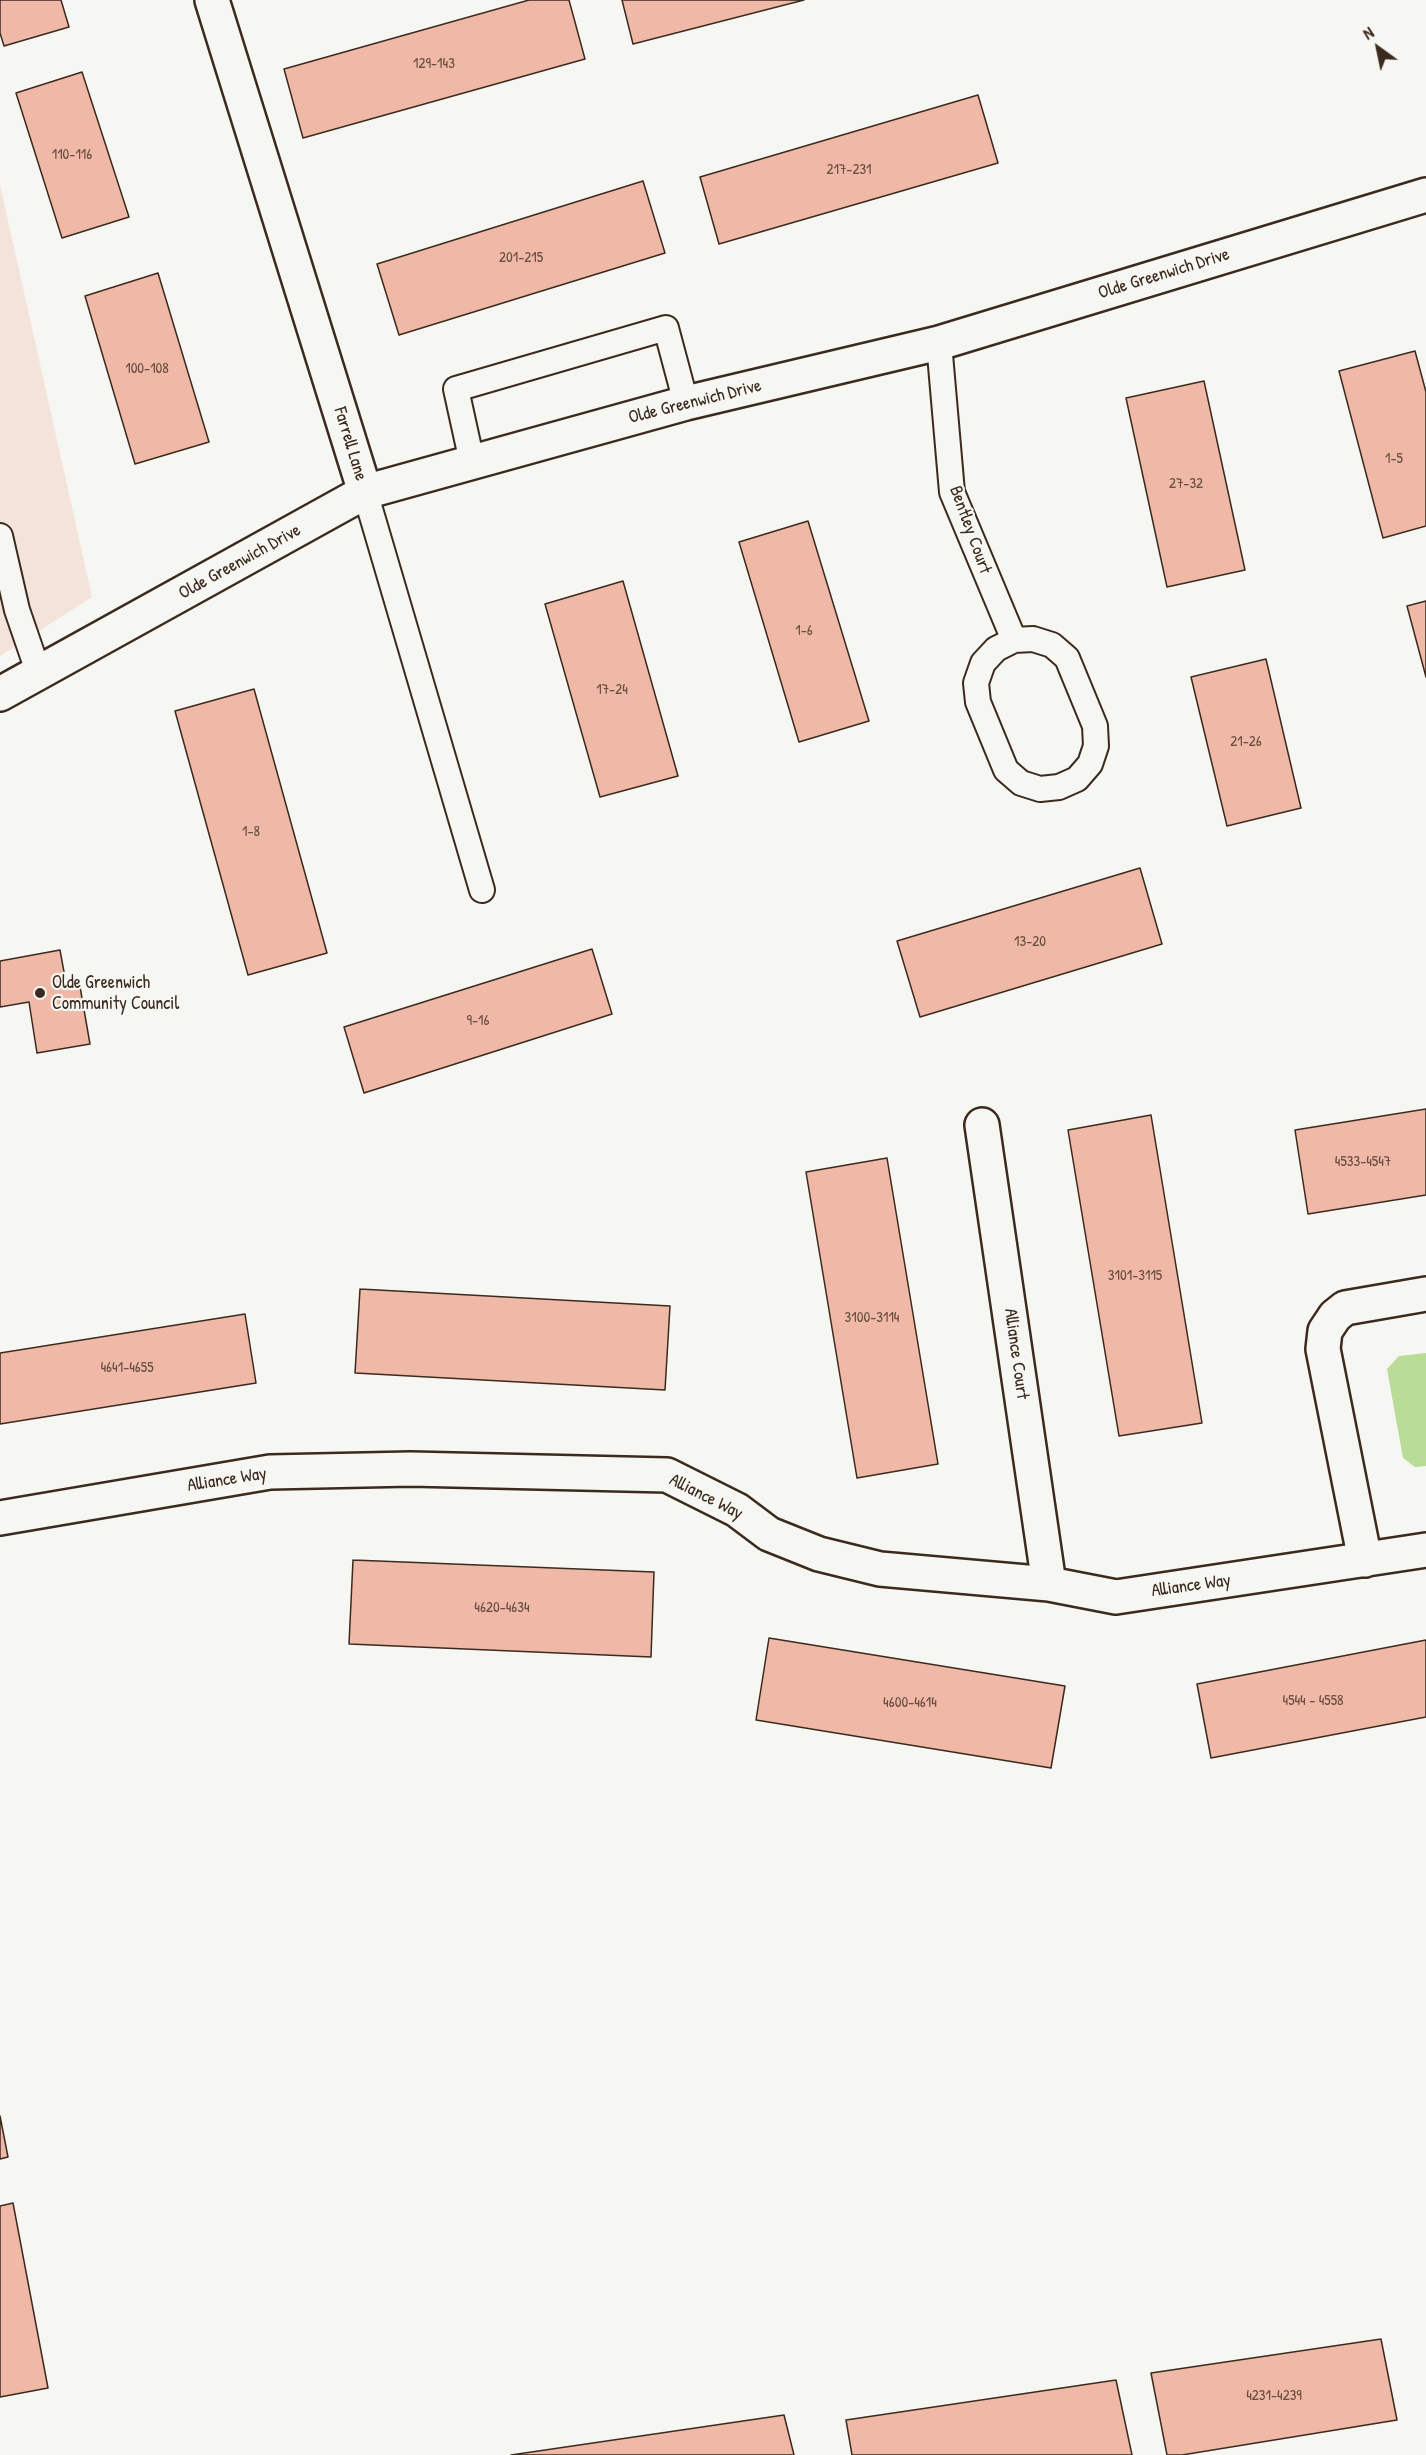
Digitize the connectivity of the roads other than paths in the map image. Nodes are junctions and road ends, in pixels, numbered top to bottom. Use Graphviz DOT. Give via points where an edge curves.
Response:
graph roads {
  1 [pos="212,0"];
  2 [pos="1426,195"];
  3 [pos="939,343"];
  4 [pos="686,403"];
  5 [pos="472,462"];
  6 [pos="365,492"];
  7 [pos="0,536"];
  8 [pos="9,614"];
  9 [pos="1014,640"];
  10 [pos="39,674"];
  11 [pos="0,694"];
  12 [pos="482,890"];
  13 [pos="982,1125"];
  14 [pos="1426,1294"];
  15 [pos="0,1518"];
  16 [pos="1426,1550"];
  17 [pos="1365,1560"];
  18 [pos="1050,1584"];
  1 -- 6 [label="street, Farrell Lane"];
  2 -- 3 [label="street, Olde Greenwich Drive"];
  3 -- 4 [label="street, Olde Greenwich Drive"];
  3 -- 9 [label="lane, Bentley Court" via="952,492"];
  4 -- 5 [label="street, Olde Greenwich Drive"];
  4 -- 5 [label="lane" via="666,328 456,389"];
  5 -- 6 [label="street, Olde Greenwich Drive"];
  6 -- 10 [label="street, Olde Greenwich Drive"];
  6 -- 12 [label="lane, Farrell Lane"];
  7 -- 8 [label="lane"];
  8 -- 10 [label="lane"];
  9 -- 9 [label="lane" via="996,649 983,663 976,683 978,702 1006,770 1021,783 1040,789 1059,787 1077,779 1090,764 1096,746 1095,726 1067,658 1052,645 1033,639"];
  10 -- 11 [label="street, Olde Greenwich Drive"];
  13 -- 18 [label="street, Alliance Court"];
  14 -- 17 [label="street" via="1345,1308 1325,1331 1323,1349"];
  15 -- 18 [label="street, Alliance Way" via="270,1472 411,1469 667,1475 737,1510 769,1534 819,1554 880,1569"];
  16 -- 17 [label="street, Alliance Way"];
  17 -- 18 [label="street, Alliance Way" via="1116,1597"];
}
